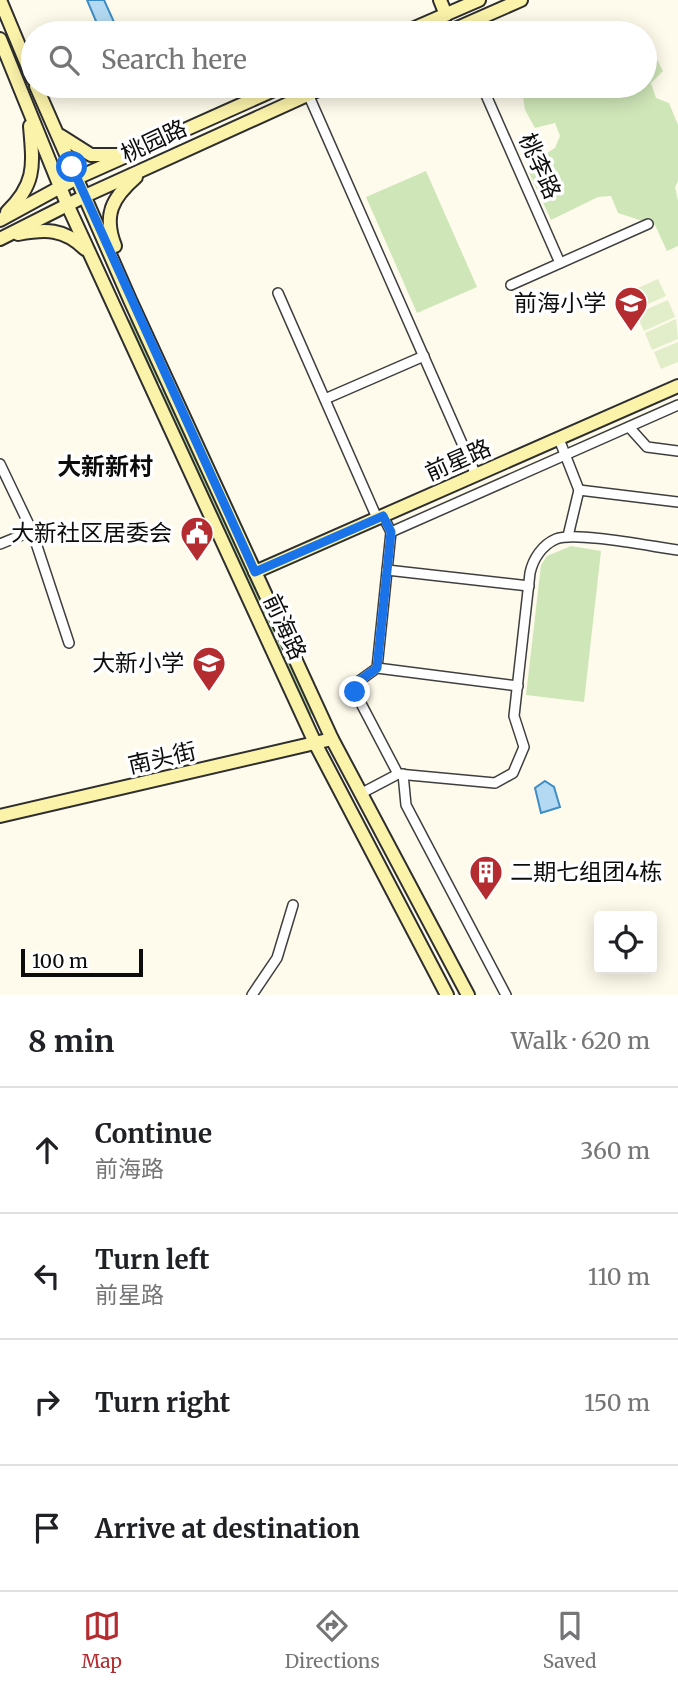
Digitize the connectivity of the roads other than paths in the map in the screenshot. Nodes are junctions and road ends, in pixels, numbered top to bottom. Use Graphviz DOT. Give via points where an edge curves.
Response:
graph roads {
  1 [pos="0,0"];
  2 [pos="440,0"];
  3 [pos="479,0"];
  4 [pos="521,0"];
  5 [pos="446,15"];
  6 [pos="432,21"];
  7 [pos="476,21"];
  8 [pos="0,39"];
  9 [pos="21,50"];
  10 [pos="21,93"];
  11 [pos="23,98"];
  12 [pos="41,98"];
  13 [pos="256,98"];
  14 [pos="300,98"];
  15 [pos="311,98"];
  16 [pos="486,98"];
  17 [pos="30,116"];
  18 [pos="54,128"];
  19 [pos="144,148"];
  20 [pos="153,165"];
  21 [pos="77,178"];
  22 [pos="60,187"];
  23 [pos="85,196"];
  24 [pos="67,204"];
  25 [pos="0,219"];
  26 [pos="648,225"];
  27 [pos="3,237"];
  28 [pos="90,254"];
  29 [pos="560,263"];
  30 [pos="511,285"];
  31 [pos="278,293"];
  32 [pos="130,300"];
  33 [pos="424,356"];
  34 [pos="678,386"];
  35 [pos="325,400"];
  36 [pos="678,405"];
  37 [pos="629,427"];
  38 [pos="559,439"];
  39 [pos="678,451"];
  40 [pos="566,455"];
  41 [pos="0,464"];
  42 [pos="476,475"];
  43 [pos="579,491"];
  44 [pos="678,502"];
  45 [pos="380,517"];
  46 [pos="32,531"];
  47 [pos="391,532"];
  48 [pos="568,536"];
  49 [pos="0,544"];
  50 [pos="678,550"];
  51 [pos="387,570"];
  52 [pos="255,572"];
  53 [pos="529,586"];
  54 [pos="69,643"];
  55 [pos="377,668"];
  56 [pos="518,686"];
  57 [pos="332,739"];
  58 [pos="316,745"];
  59 [pos="400,774"];
  60 [pos="360,794"];
  61 [pos="0,816"];
  62 [pos="293,905"];
  63 [pos="252,995"];
  64 [pos="447,995"];
  65 [pos="468,995"];
  66 [pos="506,995"];
  1 -- 9 [label="main road"];
  2 -- 5 [label="main road"];
  3 -- 5 [label="main road"];
  4 -- 7 [label="main road"];
  5 -- 6 [label="main road"];
  8 -- 10 [label="main road, 前海路"];
  11 -- 17 [label="main road, 前海路"];
  12 -- 18 [label="main road, 前海路"];
  13 -- 19 [label="main road, 桃园路"];
  14 -- 20 [label="main road, 桃园路"];
  15 -- 33 [label="street"];
  16 -- 29 [label="street, 桃李路"];
  17 -- 22 [label="main road, 前海路"];
  17 -- 25 [label="main road" via="30,177 21,197"];
  18 -- 19 [label="main road" via="69,144 91,155 111,157"];
  18 -- 21 [label="main road, 前海路"];
  19 -- 21 [label="main road, 桃园路"];
  20 -- 23 [label="main road, 桃园路"];
  20 -- 32 [label="main road" via="125,187 107,215"];
  21 -- 22 [label="main road, 桃园路"];
  21 -- 23 [label="main road, 前海路"];
  22 -- 24 [label="main road, 前海路"];
  22 -- 25 [label="main road, 桃园路"];
  23 -- 24 [label="main road, 桃园路"];
  23 -- 32 [label="main road, 前海路"];
  24 -- 27 [label="main road, 桃园路"];
  24 -- 28 [label="main road, 前海路"];
  26 -- 29 [label="street"];
  27 -- 28 [label="main road" via="57,231"];
  28 -- 58 [label="main road, 前海路"];
  29 -- 30 [label="street"];
  31 -- 35 [label="street"];
  32 -- 52 [label="main road, 前海路"];
  33 -- 35 [label="street"];
  33 -- 42 [label="street"];
  34 -- 38 [label="main road, 前星路"];
  35 -- 45 [label="street"];
  36 -- 37 [label="street"];
  37 -- 39 [label="street" via="647,447"];
  37 -- 40 [label="street"];
  38 -- 40 [label="street"];
  38 -- 42 [label="main road, 前星路"];
  40 -- 43 [label="street"];
  40 -- 47 [label="street"];
  41 -- 46 [label="street"];
  42 -- 45 [label="main road, 前星路"];
  43 -- 44 [label="street"];
  43 -- 48 [label="street"];
  45 -- 47 [label="street"];
  45 -- 52 [label="main road, 前星路"];
  46 -- 49 [label="street"];
  46 -- 54 [label="street"];
  47 -- 51 [label="street"];
  48 -- 50 [label="street"];
  48 -- 53 [label="street" via="541,550 532,565"];
  51 -- 53 [label="street"];
  51 -- 55 [label="street"];
  52 -- 57 [label="main road, 前海路"];
  53 -- 56 [label="street"];
  55 -- 56 [label="street"];
  55 -- 59 [label="street" via="359,681 356,695"];
  56 -- 59 [label="street" via="515,722 524,751 510,777 486,782"];
  57 -- 58 [label="main road, 南头街"];
  57 -- 60 [label="main road, 前海路"];
  58 -- 61 [label="main road, 南头街"];
  58 -- 64 [label="main road, 前海路"];
  59 -- 60 [label="street"];
  59 -- 66 [label="street" via="406,805"];
  60 -- 65 [label="main road, 前海路"];
  62 -- 63 [label="street" via="277,958"];
}
